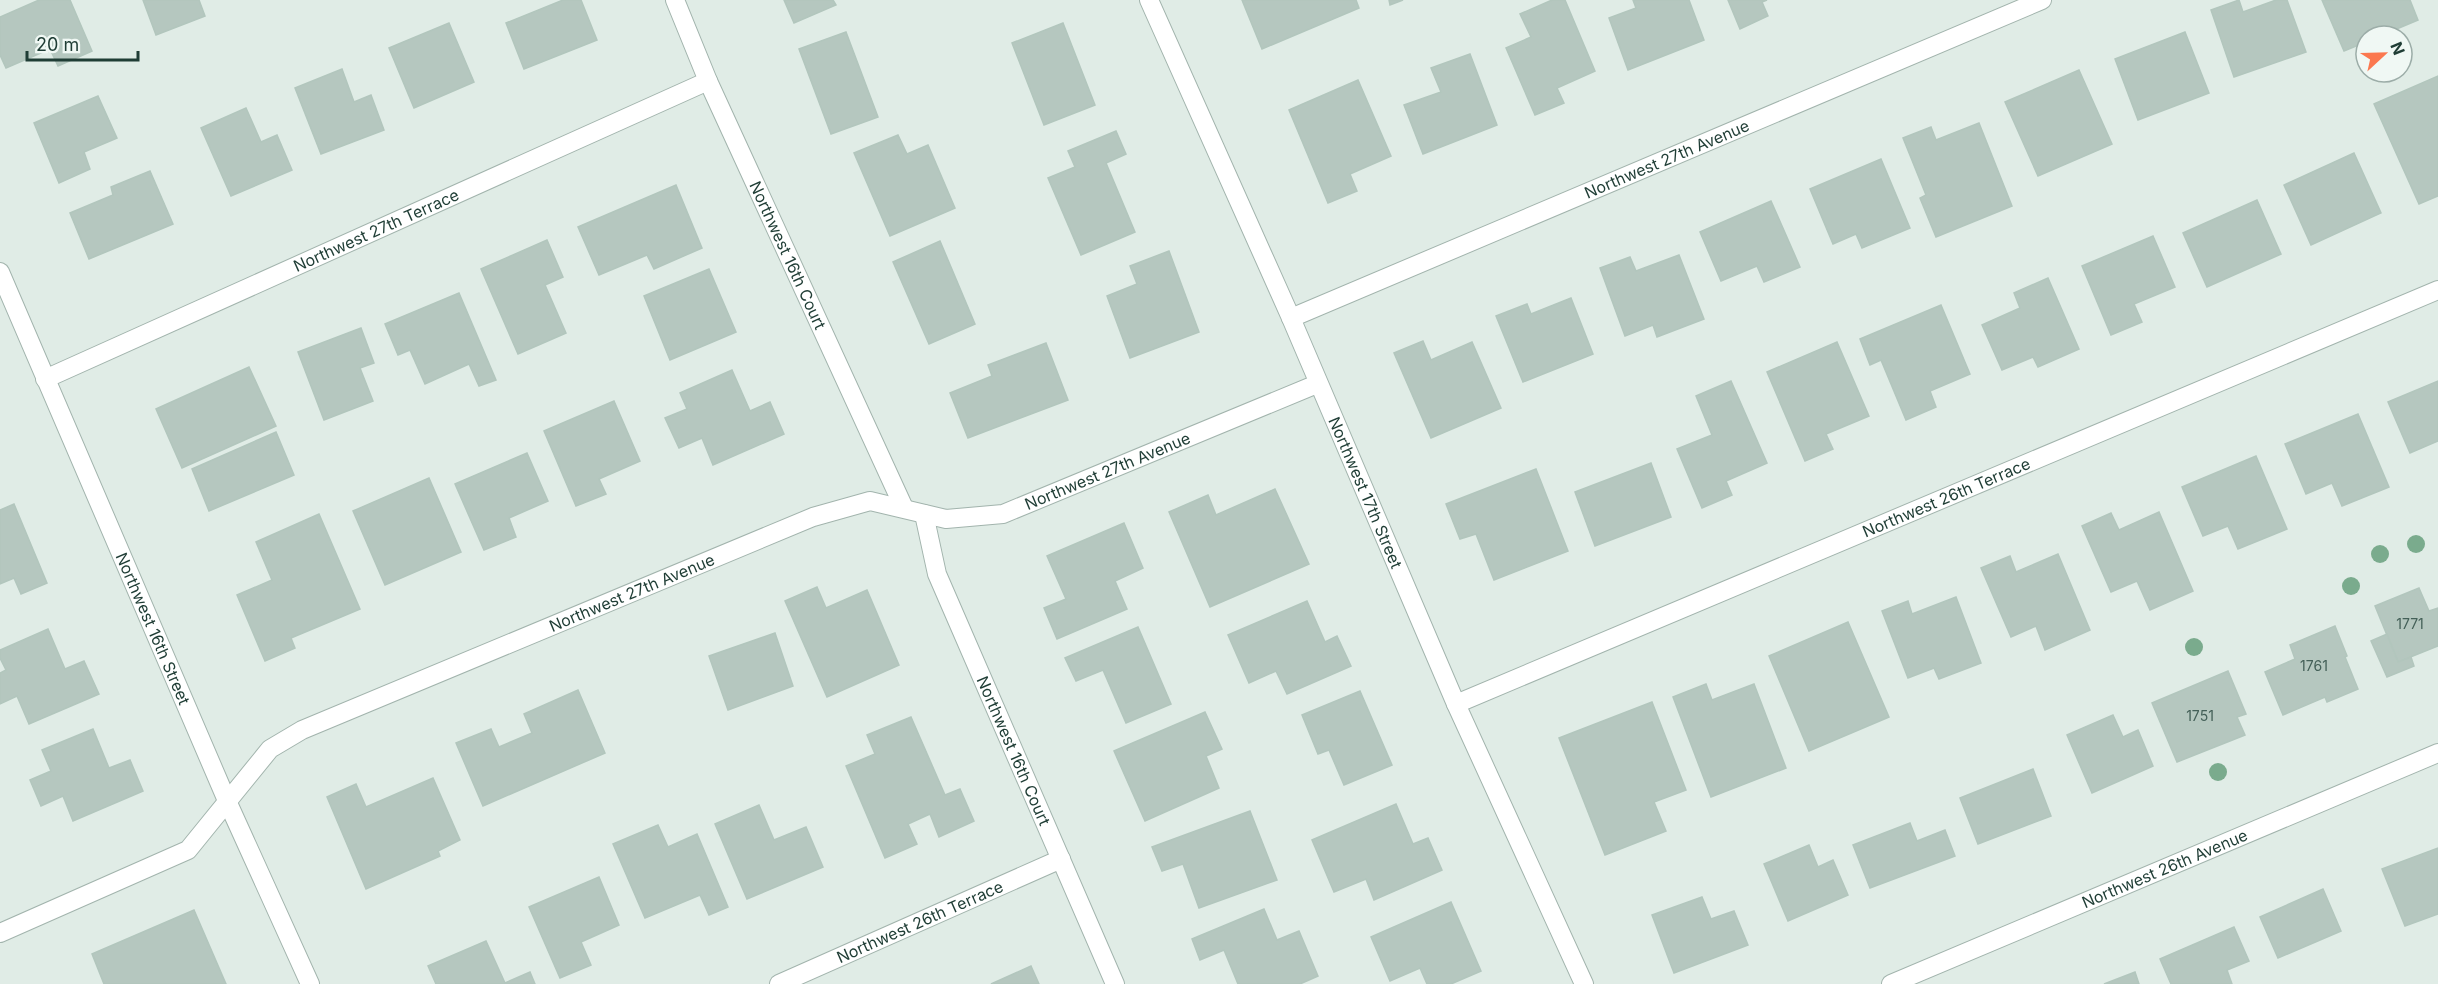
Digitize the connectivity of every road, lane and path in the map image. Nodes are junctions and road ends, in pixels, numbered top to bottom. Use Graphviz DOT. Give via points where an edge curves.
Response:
graph roads {
  1 [pos="675,0"];
  2 [pos="1149,0"];
  3 [pos="2042,0"];
  4 [pos="708,81"];
  5 [pos="0,272"];
  6 [pos="2438,290"];
  7 [pos="1291,318"];
  8 [pos="45,379"];
  9 [pos="1317,384"];
  10 [pos="904,508"];
  11 [pos="924,513"];
  12 [pos="1456,704"];
  13 [pos="2438,753"];
  14 [pos="228,803"];
  15 [pos="1061,859"];
  16 [pos="0,933"];
  17 [pos="310,984"];
  18 [pos="779,984"];
  19 [pos="1115,984"];
  20 [pos="1584,984"];
  21 [pos="1891,984"];
  1 -- 4 [label="street, Northwest 16th Court"];
  2 -- 7 [label="street, Northwest 17th Street"];
  3 -- 7 [label="street, Northwest 27th Avenue"];
  4 -- 8 [label="street, Northwest 27th Terrace"];
  4 -- 10 [label="street, Northwest 16th Court"];
  5 -- 8 [label="street, Northwest 16th Street"];
  6 -- 12 [label="street, Northwest 26th Terrace"];
  7 -- 9 [label="street, Northwest 17th Street"];
  8 -- 14 [label="street, Northwest 16th Street"];
  9 -- 11 [label="street, Northwest 27th Avenue" via="1003,514 946,519"];
  9 -- 12 [label="street, Northwest 17th Street"];
  10 -- 11 [label="street, Northwest 27th Avenue"];
  10 -- 14 [label="street, Northwest 27th Avenue" via="870,501 813,517 302,730 270,750"];
  11 -- 15 [label="street, Northwest 16th Court" via="937,574"];
  12 -- 20 [label="street, Northwest 17th Street"];
  13 -- 21 [label="street, Northwest 26th Avenue"];
  14 -- 16 [label="street, Northwest 27th Avenue" via="188,850"];
  14 -- 17 [label="street, Northwest 16th Street"];
  15 -- 18 [label="street, Northwest 26th Terrace"];
  15 -- 19 [label="street, Northwest 16th Court"];
}
